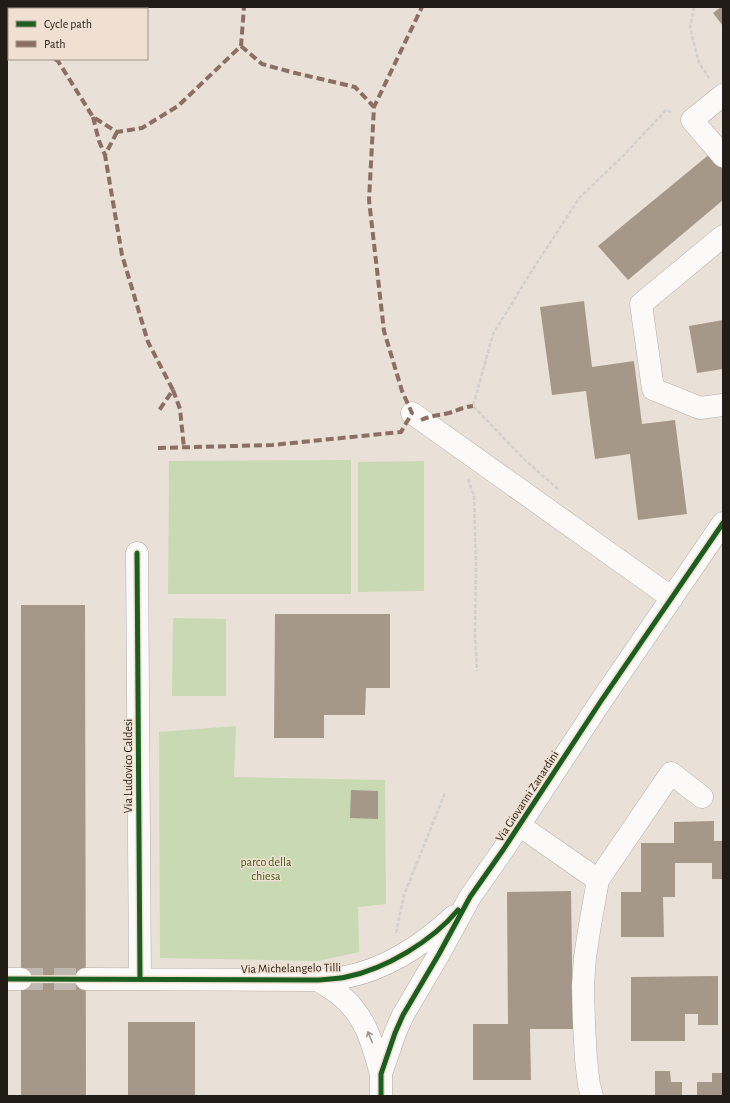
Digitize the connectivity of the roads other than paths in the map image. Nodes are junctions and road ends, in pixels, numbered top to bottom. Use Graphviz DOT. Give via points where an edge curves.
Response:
graph roads {
  1 [pos="723,95"];
  2 [pos="723,156"];
  3 [pos="723,236"];
  4 [pos="723,404"];
  5 [pos="412,413"];
  6 [pos="720,529"];
  7 [pos="137,553"];
  8 [pos="672,598"];
  9 [pos="702,797"];
  10 [pos="519,825"];
  11 [pos="598,880"];
  12 [pos="470,897"];
  13 [pos="86,979"];
  14 [pos="140,980"];
  15 [pos="318,980"];
  16 [pos="381,1074"];
  17 [pos="381,1096"];
  18 [pos="592,1096"];
  1 -- 2 [label="street" via="692,120"];
  3 -- 4 [label="street" via="641,304 653,388 700,408"];
  5 -- 8 [label="street"];
  6 -- 8 [label="street, Via Giovanni Zanardini"];
  7 -- 14 [label="street, Via Ludovico Caldesi"];
  8 -- 10 [label="street, Via Giovanni Zanardini"];
  9 -- 11 [label="street" via="671,773"];
  10 -- 11 [label="street"];
  10 -- 12 [label="street, Via Giovanni Zanardini"];
  11 -- 18 [label="street" via="585,957 584,986 586,1060"];
  12 -- 15 [label="street, Via Michelangelo Tilli" via="442,927 408,952 363,972"];
  12 -- 16 [label="street, Via Giovanni Zanardini" via="403,1015"];
  13 -- 14 [label="street, Via Michelangelo Tilli"];
  14 -- 15 [label="street, Via Michelangelo Tilli"];
  16 -- 15 [label="street, Via Michelangelo Tilli, one-way" via="369,1034 358,1013 339,994"];
  16 -- 17 [label="street, Via Giovanni Zanardini"];
}
